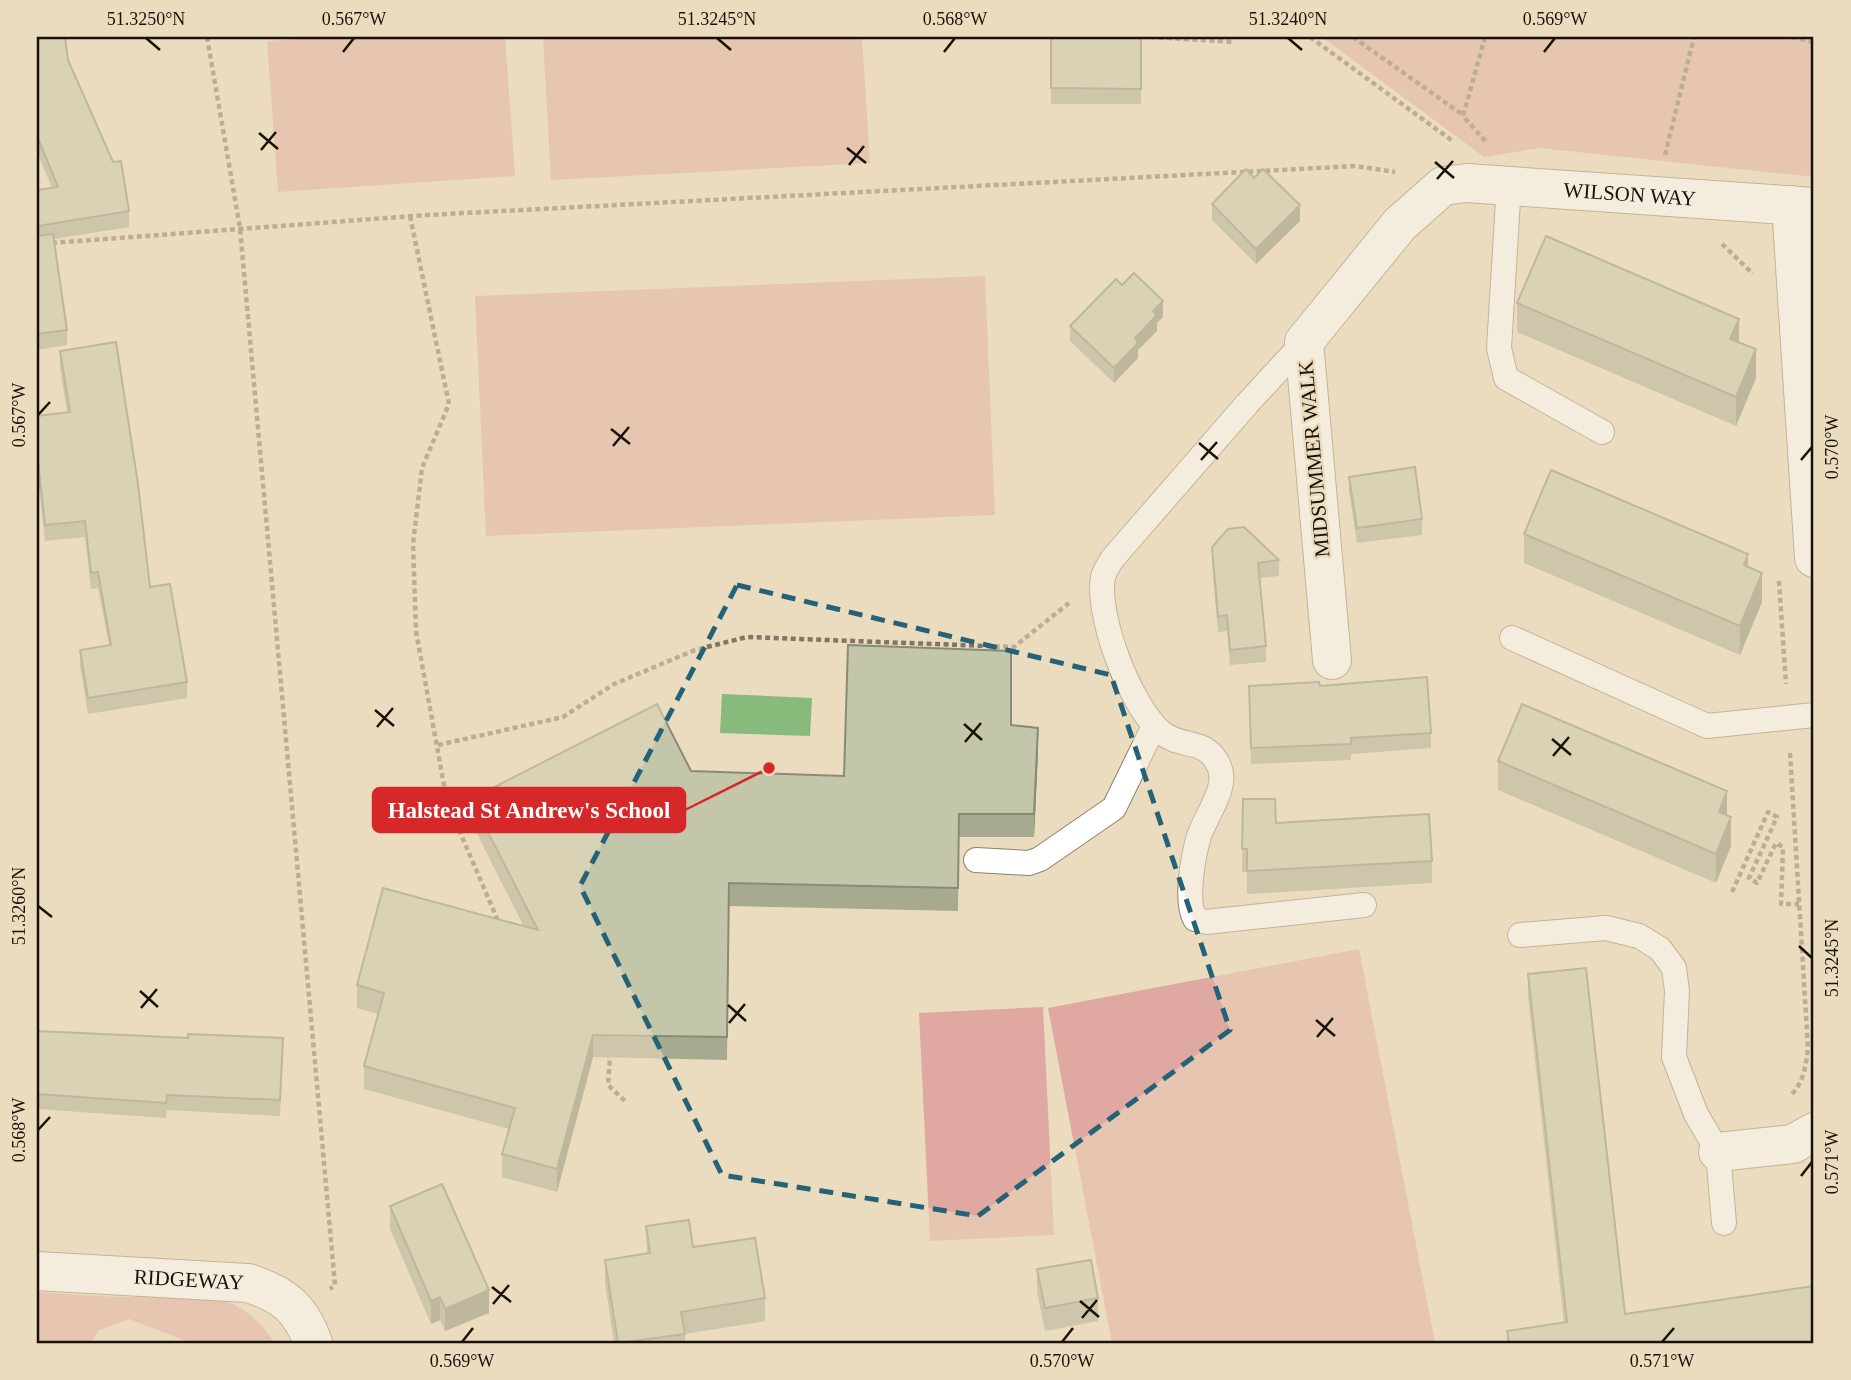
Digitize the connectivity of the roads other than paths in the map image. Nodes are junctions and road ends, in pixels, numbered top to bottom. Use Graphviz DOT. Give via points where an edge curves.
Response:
graph roads {
  1 [pos="1457,172"];
  2 [pos="1509,184"];
  3 [pos="1803,206"];
  4 [pos="1304,342"];
  5 [pos="1602,432"];
  6 [pos="1814,558"];
  7 [pos="1512,638"];
  8 [pos="1332,660"];
  9 [pos="1814,715"];
  10 [pos="1154,726"];
  11 [pos="976,860"];
  12 [pos="1364,905"];
  13 [pos="1520,935"];
  14 [pos="1814,1132"];
  15 [pos="1718,1152"];
  16 [pos="1724,1223"];
  17 [pos="37,1271"];
  18 [pos="306,1329"];
  1 -- 2 [label="street, WILSON WAY"];
  1 -- 4 [label="street, MIDSUMMER WALK" via="1400,224"];
  2 -- 3 [label="street, WILSON WAY"];
  2 -- 5 [label="lane" via="1499,348 1506,378"];
  3 -- 6 [label="street"];
  4 -- 8 [label="street, MIDSUMMER WALK"];
  4 -- 10 [label="lane" via="1113,558 1103,575 1105,622 1124,674"];
  7 -- 9 [label="lane" via="1707,726"];
  10 -- 11 [label="lane" via="1108,814 1029,863"];
  10 -- 12 [label="lane" via="1172,739 1206,748 1221,768 1223,781 1199,837 1189,899 1195,919 1206,922"];
  13 -- 15 [label="lane" via="1606,928 1639,936 1660,949 1674,968 1677,991 1674,1057 1696,1114"];
  14 -- 15 [label="street" via="1793,1144"];
  15 -- 16 [label="lane"];
  17 -- 18 [label="street, RIDGEWAY" via="247,1283 279,1295"];
}
